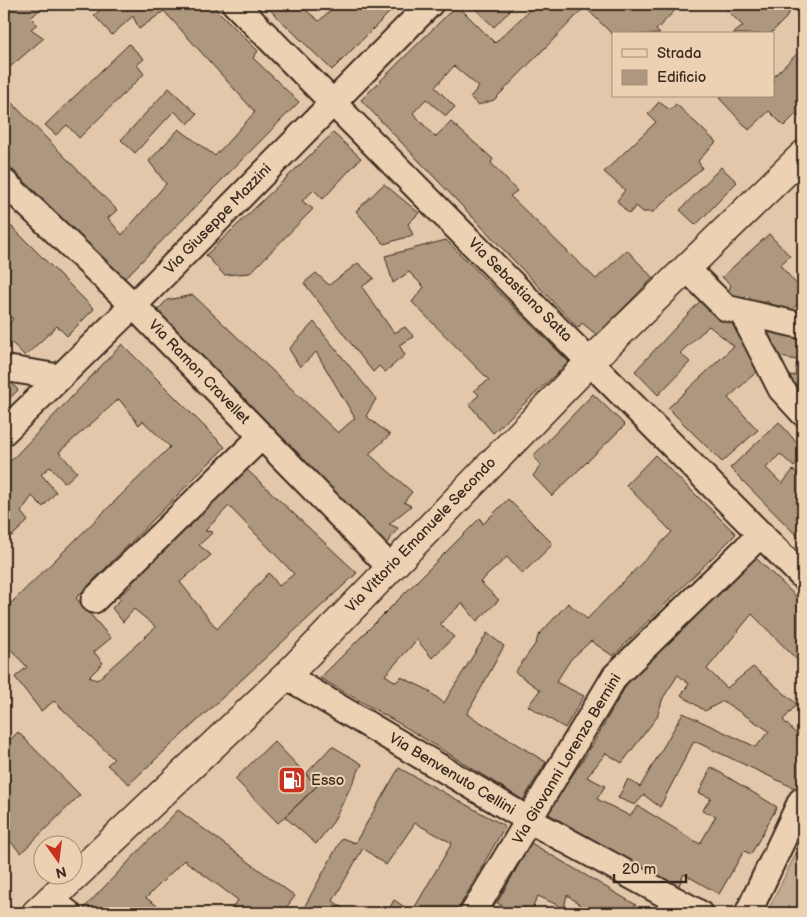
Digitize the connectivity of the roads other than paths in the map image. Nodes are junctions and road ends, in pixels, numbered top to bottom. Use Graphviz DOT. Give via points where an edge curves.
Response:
graph roads {
  1 [pos="235,4"];
  2 [pos="430,4"];
  3 [pos="332,102"];
  4 [pos="803,155"];
  5 [pos="4,182"];
  6 [pos="686,268"];
  7 [pos="133,305"];
  8 [pos="742,312"];
  9 [pos="803,326"];
  10 [pos="591,361"];
  11 [pos="4,371"];
  12 [pos="59,377"];
  13 [pos="803,413"];
  14 [pos="4,432"];
  15 [pos="262,436"];
  16 [pos="761,534"];
  17 [pos="390,567"];
  18 [pos="803,577"];
  19 [pos="94,600"];
  20 [pos="286,676"];
  21 [pos="801,801"];
  22 [pos="529,820"];
  23 [pos="51,909"];
  24 [pos="473,913"];
  25 [pos="699,913"];
  26 [pos="748,913"];
  1 -- 3 [label="street, Via Sebastiano Satta"];
  2 -- 3 [label="street, Via Giuseppe Mazzini"];
  3 -- 7 [label="street, Via Giuseppe Mazzini"];
  3 -- 10 [label="street, Via Sebastiano Satta"];
  4 -- 6 [label="main road, Via Vittorio Emanuele Secondo"];
  5 -- 7 [label="street, Via Ramon Cravellet"];
  6 -- 8 [label="street" via="726,308"];
  6 -- 10 [label="main road, Via Vittorio Emanuele Secondo"];
  7 -- 12 [label="street, Via Giuseppe Mazzini"];
  7 -- 15 [label="street, Via Ramon Cravellet"];
  8 -- 9 [label="street"];
  8 -- 13 [label="street" via="781,389"];
  10 -- 16 [label="street, Via Sebastiano Satta"];
  10 -- 17 [label="main road, Via Vittorio Emanuele Secondo"];
  11 -- 12 [label="street"];
  12 -- 14 [label="street, Via Giuseppe Mazzini"];
  15 -- 17 [label="street, Via Ramon Cravellet"];
  15 -- 19 [label="street"];
  16 -- 18 [label="street, Via Sebastiano Satta"];
  16 -- 22 [label="street, Via Giovanni Lorenzo Bernini" via="614,676"];
  17 -- 20 [label="main road, Via Vittorio Emanuele Secondo"];
  20 -- 22 [label="street, Via Benvenuto Cellini"];
  20 -- 23 [label="main road, Via Vittorio Emanuele Secondo"];
  21 -- 26 [label="street"];
  22 -- 24 [label="street, Via Giovanni Lorenzo Bernini"];
  22 -- 25 [label="street, Via Benvenuto Cellini"];
}
